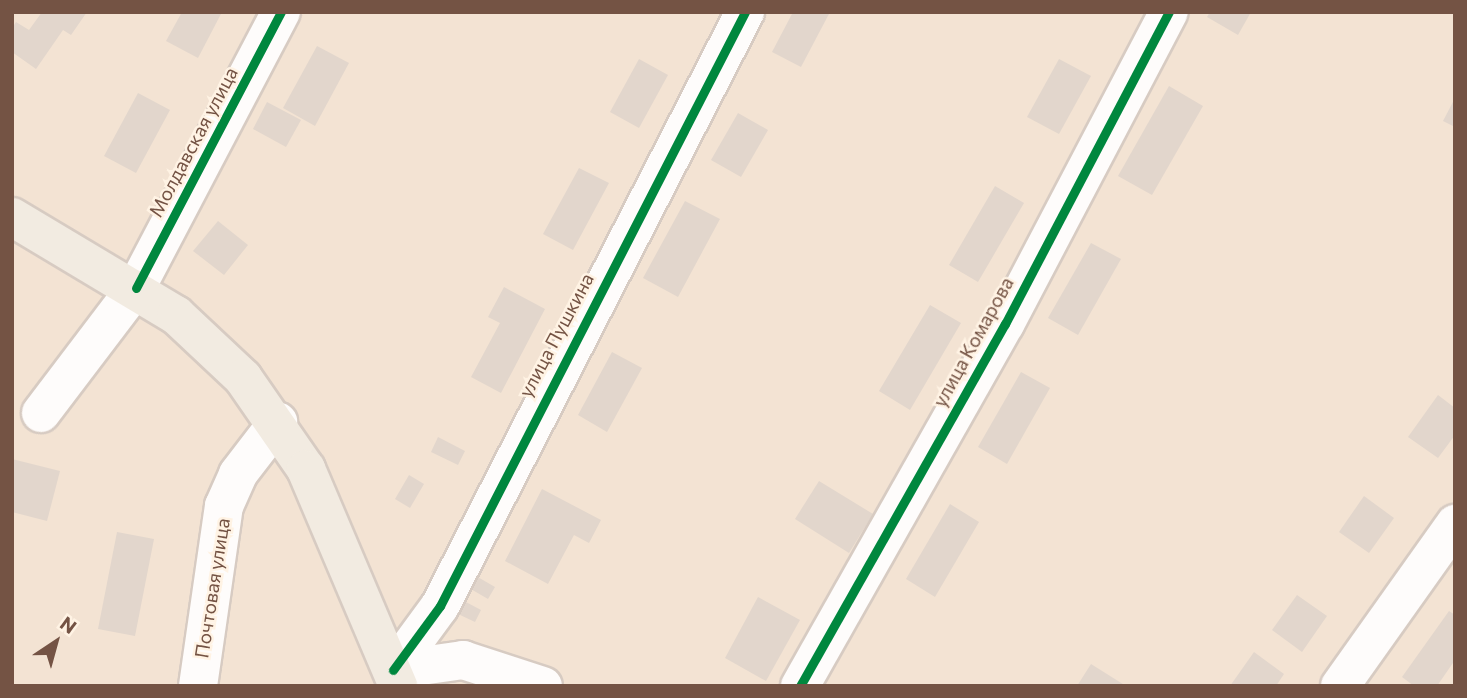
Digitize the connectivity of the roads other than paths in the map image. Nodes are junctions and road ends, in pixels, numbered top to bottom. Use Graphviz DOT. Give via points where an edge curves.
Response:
graph roads {
  1 [pos="281,12"];
  2 [pos="745,12"];
  3 [pos="1169,12"];
  4 [pos="12,217"];
  5 [pos="136,288"];
  6 [pos="41,413"];
  7 [pos="278,422"];
  8 [pos="1455,524"];
  9 [pos="395,678"];
  10 [pos="198,686"];
  11 [pos="543,686"];
  12 [pos="800,686"];
  13 [pos="1340,686"];
  1 -- 5 [label="street, Молдавская улица"];
  2 -- 9 [label="street, улица Пушкина" via="446,595"];
  3 -- 12 [label="street, улица Комарова" via="1004,324"];
  4 -- 5 [label="main road"];
  5 -- 6 [label="street, Молдавская улица"];
  5 -- 7 [label="main road" via="207,342"];
  7 -- 9 [label="main road" via="344,551"];
  7 -- 10 [label="street, Почтовая улица" via="238,474 224,506"];
  8 -- 13 [label="street"];
  9 -- 11 [label="street" via="463,660"];
}
